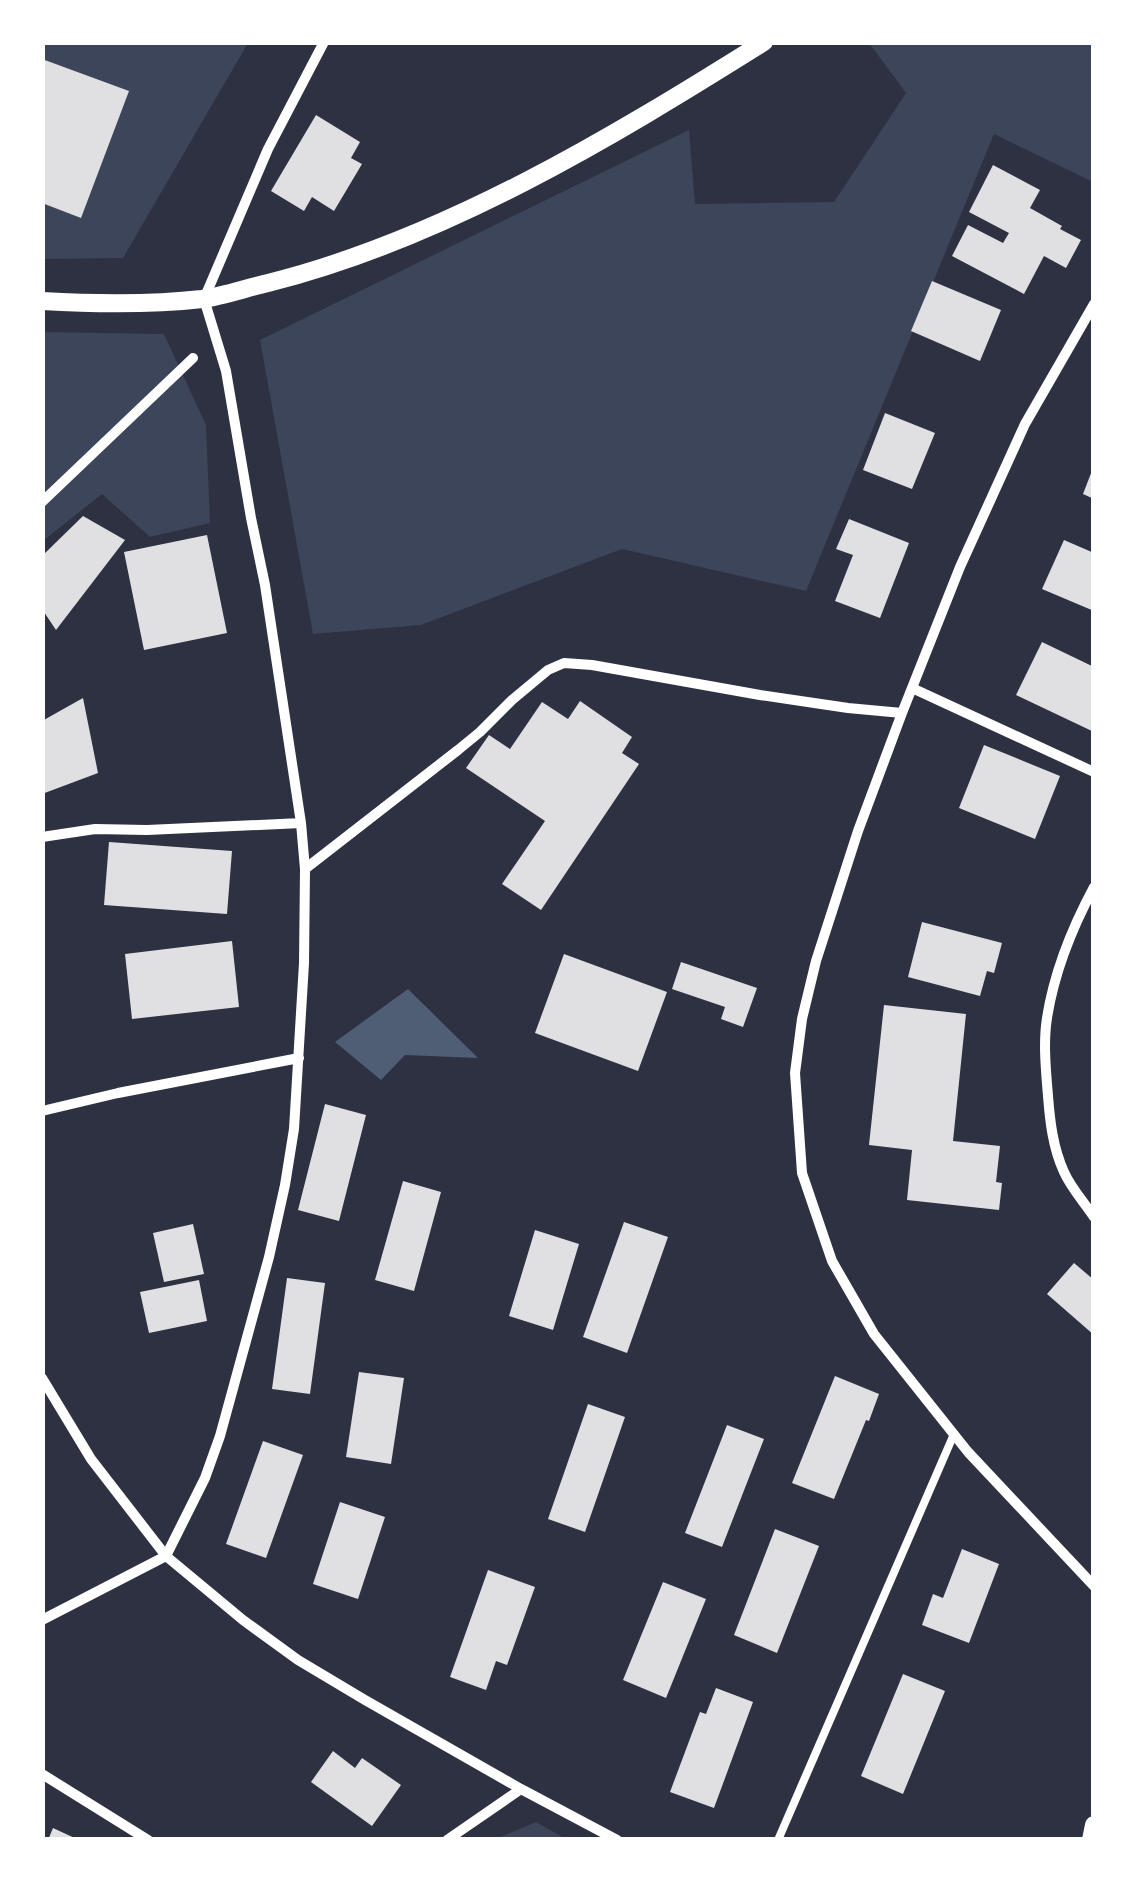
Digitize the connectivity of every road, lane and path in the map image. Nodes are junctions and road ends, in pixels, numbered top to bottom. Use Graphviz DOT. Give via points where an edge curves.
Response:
graph roads {
  1 [pos="324,42"];
  2 [pos="764,42"];
  3 [pos="204,299"];
  4 [pos="42,301"];
  5 [pos="1094,304"];
  6 [pos="193,358"];
  7 [pos="42,502"];
  8 [pos="912,688"];
  9 [pos="902,713"];
  10 [pos="1094,772"];
  11 [pos="301,823"];
  12 [pos="42,837"];
  13 [pos="305,868"];
  14 [pos="1094,887"];
  15 [pos="300,1058"];
  16 [pos="42,1111"];
  17 [pos="1094,1217"];
  18 [pos="42,1378"];
  19 [pos="954,1434"];
  20 [pos="166,1556"];
  21 [pos="1094,1586"];
  22 [pos="42,1620"];
  23 [pos="42,1774"];
  24 [pos="521,1789"];
  25 [pos="1094,1825"];
  26 [pos="148,1840"];
  27 [pos="447,1840"];
  28 [pos="617,1840"];
  29 [pos="778,1840"];
  30 [pos="1090,1840"];
  1 -- 3 [label="street" via="268,149"];
  2 -- 3 [label="street" via="504,194 377,249"];
  3 -- 4 [label="street"];
  3 -- 11 [label="street" via="226,371 266,585"];
  5 -- 8 [label="street" via="1025,424"];
  6 -- 7 [label="street"];
  8 -- 9 [label="street"];
  8 -- 10 [label="street"];
  9 -- 13 [label="street" via="564,663"];
  9 -- 19 [label="street" via="816,961 795,1073 798,1132 802,1172 832,1261 874,1334"];
  11 -- 12 [label="street" via="94,829"];
  11 -- 13 [label="street"];
  13 -- 15 [label="street"];
  14 -- 17 [label="street" via="1062,961 1047,1020 1046,1067 1056,1148"];
  15 -- 16 [label="street"];
  15 -- 20 [label="street" via="285,1185 250,1333 205,1478"];
  18 -- 20 [label="street" via="91,1459"];
  19 -- 21 [label="street"];
  19 -- 29 [label="lane"];
  20 -- 22 [label="street"];
  20 -- 24 [label="street" via="298,1660"];
  23 -- 26 [label="street"];
  24 -- 27 [label="street"];
  24 -- 28 [label="street"];
  25 -- 30 [label="street"];
}
